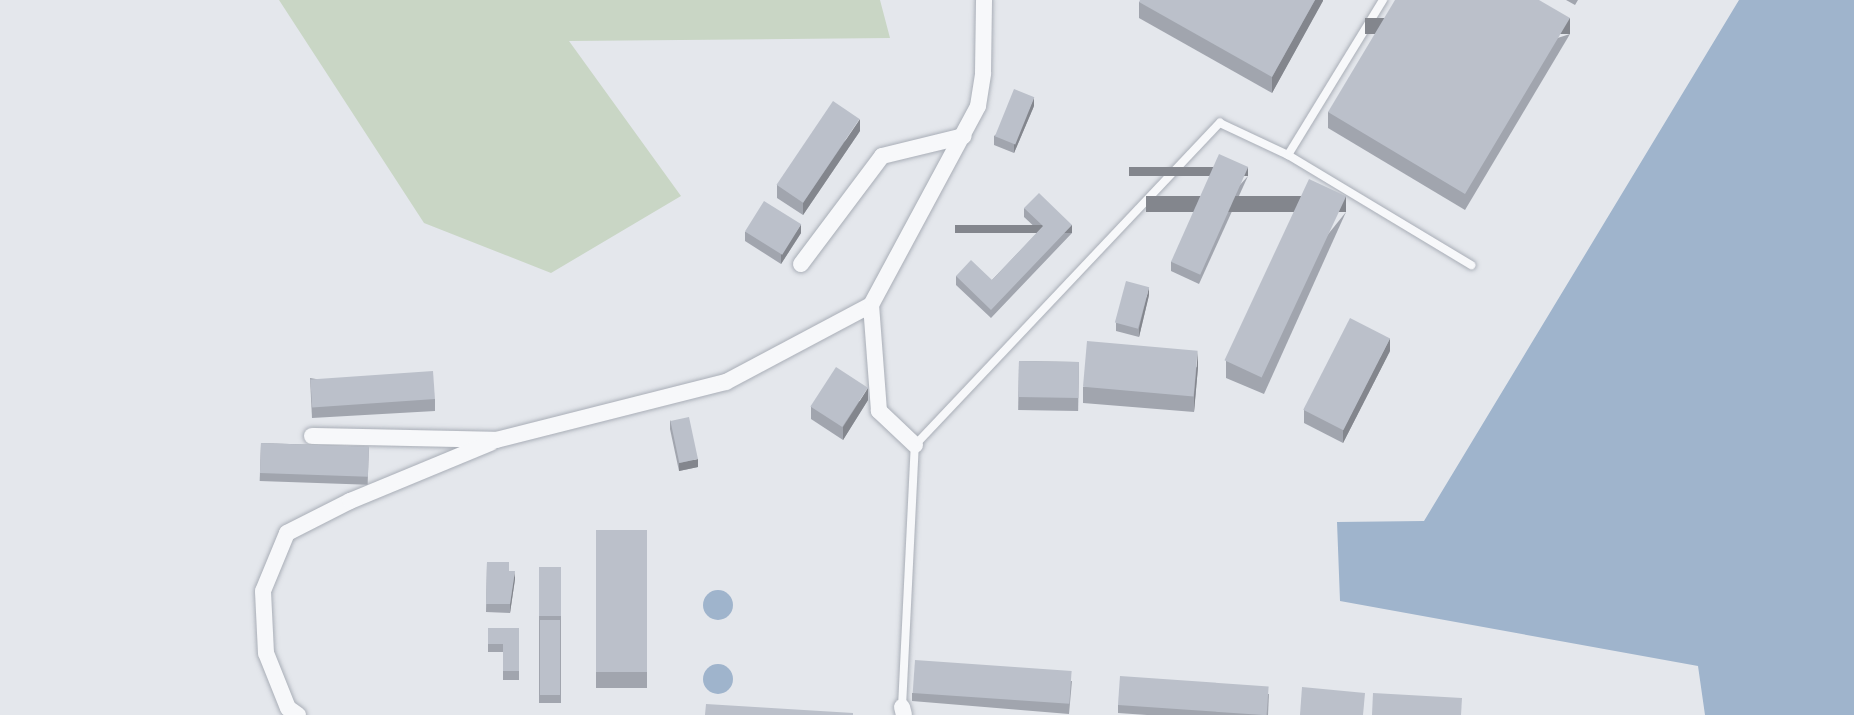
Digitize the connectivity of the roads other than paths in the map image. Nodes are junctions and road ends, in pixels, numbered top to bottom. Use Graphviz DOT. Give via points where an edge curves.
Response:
graph roads {
  1 [pos="984,0"];
  2 [pos="1383,0"];
  3 [pos="964,136"];
  4 [pos="1288,155"];
  5 [pos="801,264"];
  6 [pos="1471,265"];
  7 [pos="871,305"];
  8 [pos="312,436"];
  9 [pos="496,440"];
  10 [pos="915,445"];
  11 [pos="903,711"];
  12 [pos="298,715"];
  1 -- 3 [label="street" via="983,73 978,106"];
  2 -- 4 [label="lane"];
  3 -- 5 [label="street" via="882,156"];
  3 -- 7 [label="street"];
  4 -- 6 [label="lane"];
  4 -- 10 [label="lane" via="1220,123"];
  7 -- 9 [label="street" via="726,382"];
  7 -- 10 [label="street" via="879,411"];
  8 -- 9 [label="street"];
  9 -- 12 [label="street" via="350,501 287,533 263,591 266,653 288,708"];
  10 -- 11 [label="lane"];
}
